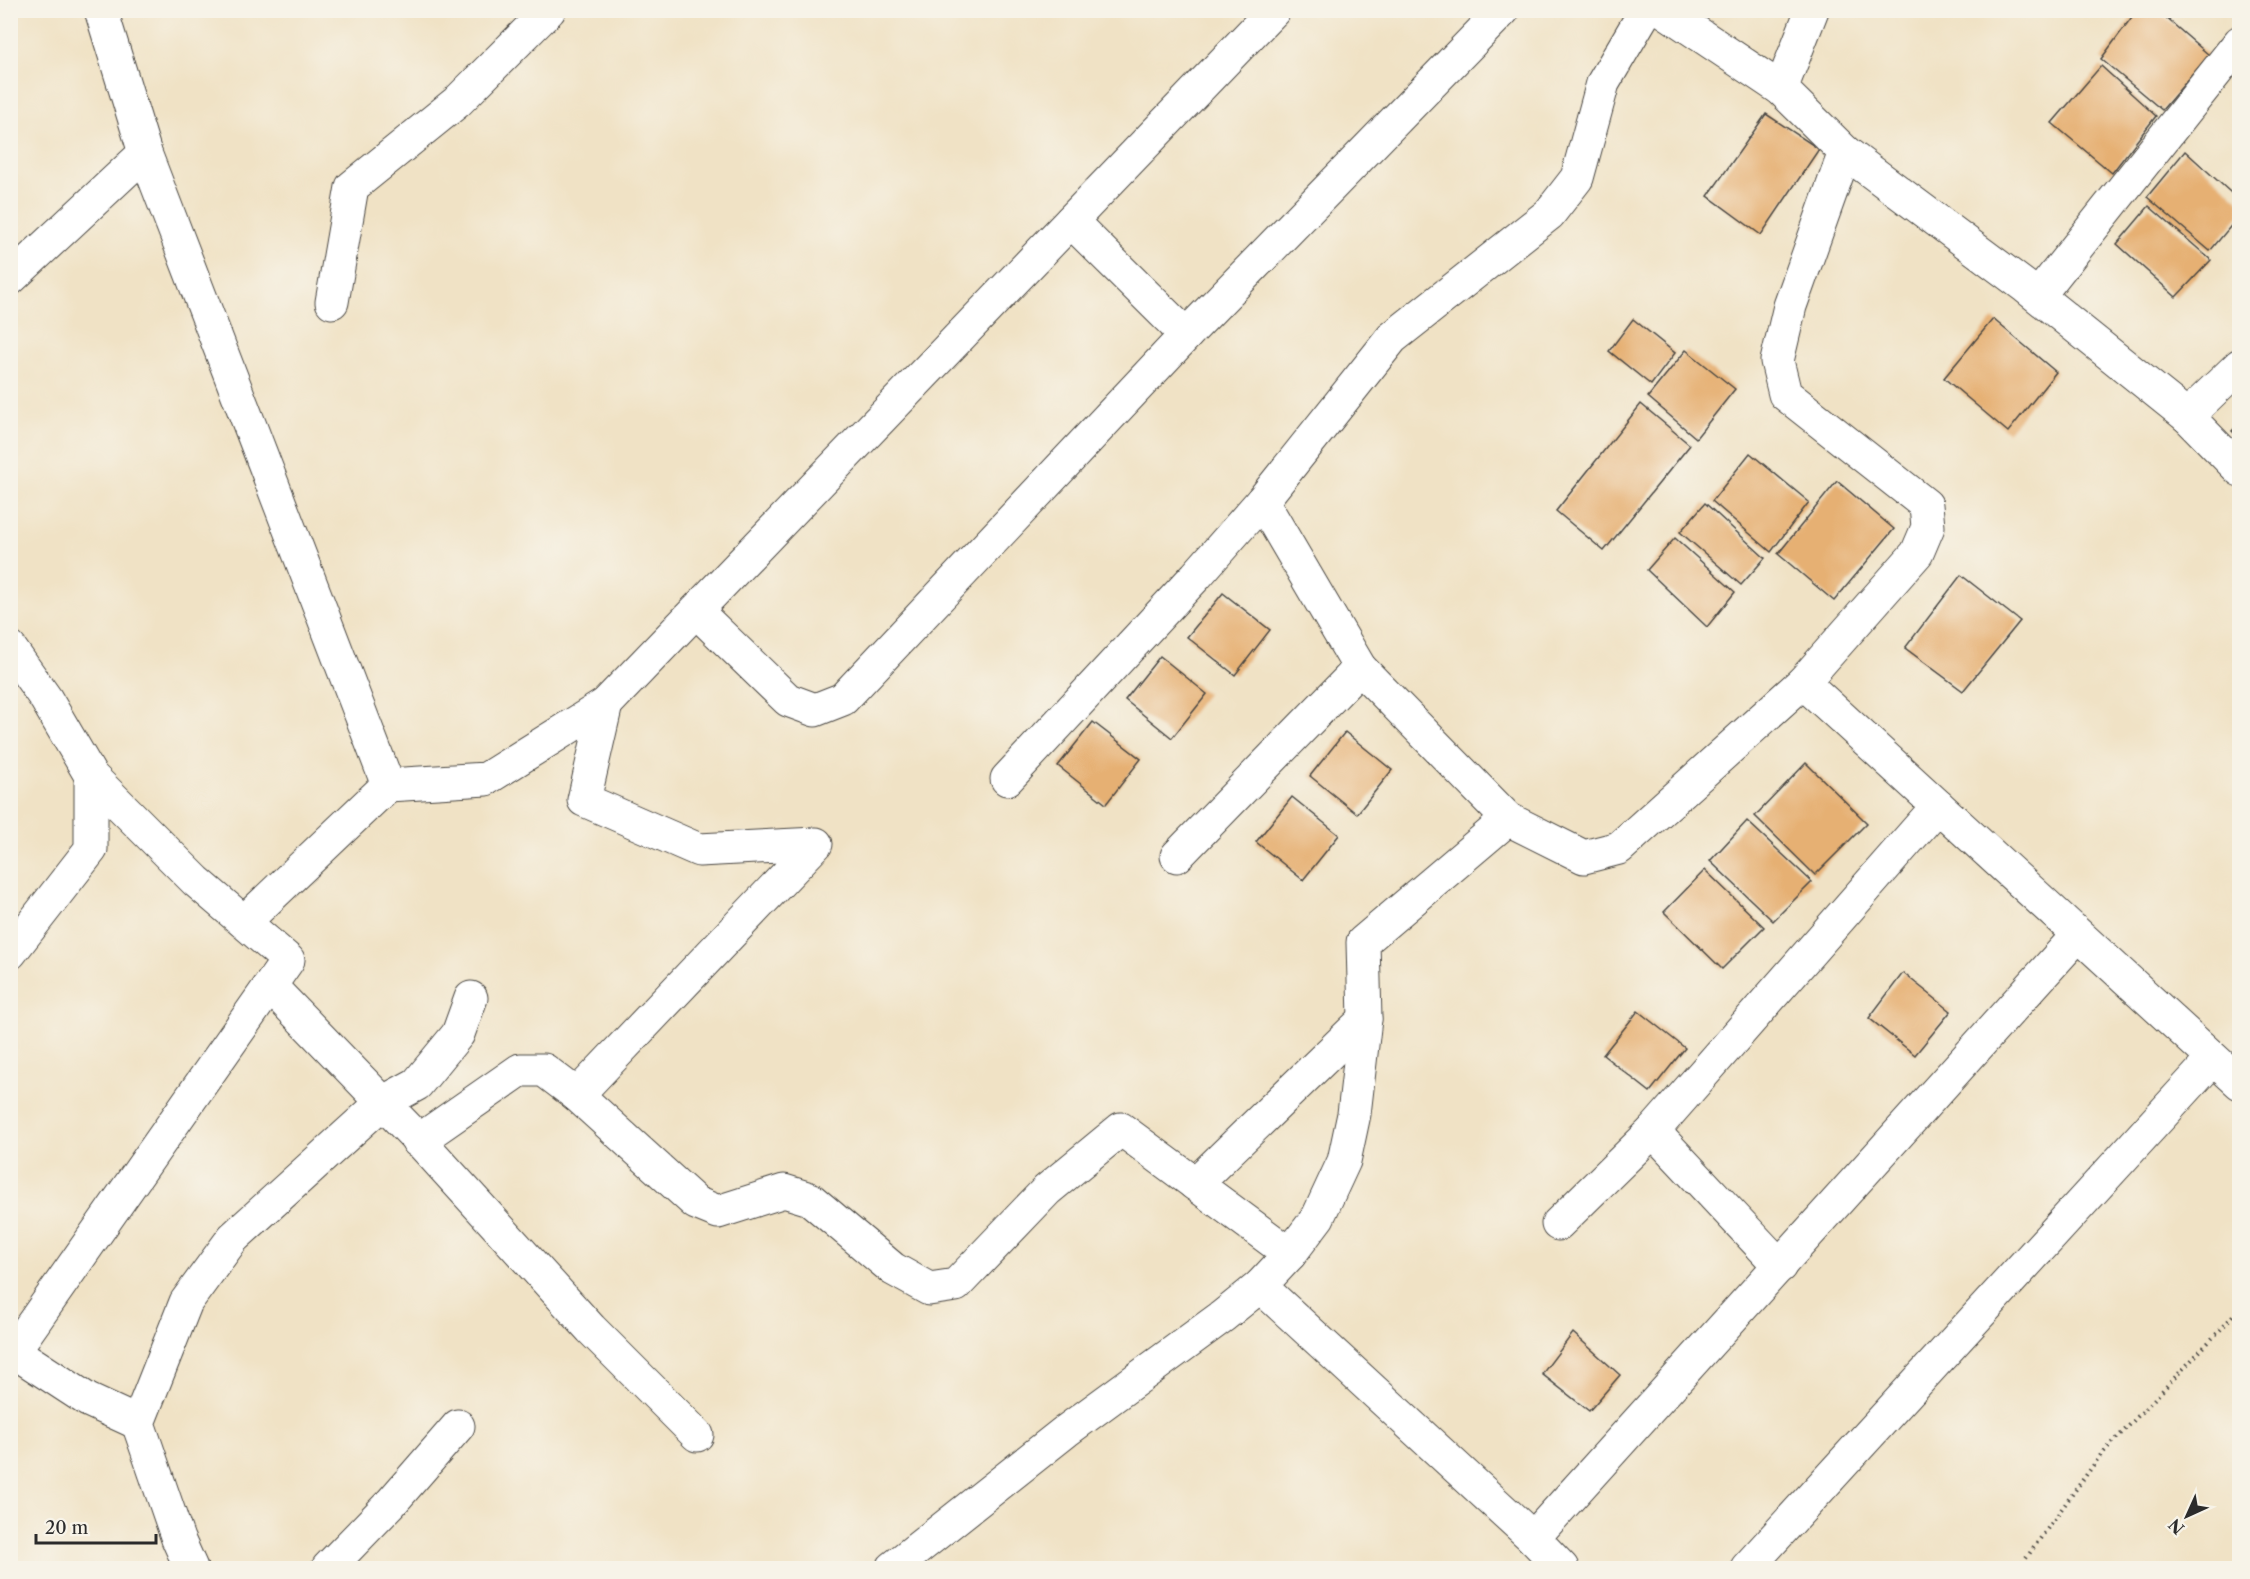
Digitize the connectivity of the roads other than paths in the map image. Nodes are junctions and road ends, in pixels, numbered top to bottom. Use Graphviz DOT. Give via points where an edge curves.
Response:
graph roads {
  1 [pos="101,10"];
  2 [pos="549,10"];
  3 [pos="1274,10"];
  4 [pos="1503,10"];
  5 [pos="1647,10"];
  6 [pos="1663,10"];
  7 [pos="1812,10"];
  8 [pos="2240,42"];
  9 [pos="1781,89"];
  10 [pos="1845,152"];
  11 [pos="145,153"];
  12 [pos="1071,221"];
  13 [pos="10,279"];
  14 [pos="2038,296"];
  15 [pos="332,302"];
  16 [pos="1186,335"];
  17 [pos="2240,365"];
  18 [pos="2187,416"];
  19 [pos="2240,470"];
  20 [pos="1262,501"];
  21 [pos="696,611"];
  22 [pos="10,648"];
  23 [pos="1360,668"];
  24 [pos="1803,682"];
  25 [pos="606,704"];
  26 [pos="91,776"];
  27 [pos="1007,779"];
  28 [pos="388,785"];
  29 [pos="1938,806"];
  30 [pos="1508,819"];
  31 [pos="1177,856"];
  32 [pos="244,922"];
  33 [pos="2078,935"];
  34 [pos="10,953"];
  35 [pos="270,986"];
  36 [pos="471,998"];
  37 [pos="1365,1019"];
  38 [pos="2213,1059"];
  39 [pos="2240,1083"];
  40 [pos="577,1095"];
  41 [pos="382,1103"];
  42 [pos="1653,1131"];
  43 [pos="418,1141"];
  44 [pos="1195,1184"];
  45 [pos="1558,1224"];
  46 [pos="1290,1254"];
  47 [pos="1780,1266"];
  48 [pos="1260,1286"];
  49 [pos="12,1352"];
  50 [pos="138,1423"];
  51 [pos="458,1426"];
  52 [pos="696,1435"];
  53 [pos="1533,1538"];
  54 [pos="191,1569"];
  55 [pos="328,1569"];
  56 [pos="893,1569"];
  57 [pos="1562,1569"];
  58 [pos="1747,1569"];
  1 -- 11 [label="street"];
  2 -- 15 [label="street" via="457,102 352,187"];
  3 -- 12 [label="street"];
  4 -- 16 [label="street"];
  5 -- 20 [label="street" via="1603,83 1577,178 1549,214 1392,338"];
  6 -- 9 [label="street"];
  7 -- 9 [label="street"];
  8 -- 14 [label="street"];
  9 -- 10 [label="street"];
  10 -- 14 [label="street"];
  10 -- 24 [label="street" via="1790,306 1777,362 1785,394 1926,505 1928,527 1917,553"];
  11 -- 13 [label="street"];
  11 -- 28 [label="street"];
  12 -- 16 [label="street"];
  12 -- 21 [label="street"];
  14 -- 18 [label="street"];
  16 -- 21 [label="street" via="843,699 815,710 788,700"];
  17 -- 18 [label="street"];
  18 -- 19 [label="street"];
  20 -- 23 [label="street"];
  20 -- 27 [label="street"];
  21 -- 25 [label="street"];
  22 -- 26 [label="street" via="46,699"];
  23 -- 30 [label="street"];
  23 -- 31 [label="street"];
  24 -- 29 [label="street"];
  24 -- 30 [label="street" via="1619,848 1584,857"];
  25 -- 28 [label="street" via="486,779"];
  25 -- 40 [label="street" via="584,800 699,850 816,844"];
  26 -- 32 [label="street" via="196,881"];
  26 -- 34 [label="street" via="90,849"];
  28 -- 32 [label="street"];
  29 -- 33 [label="street"];
  29 -- 42 [label="street"];
  30 -- 37 [label="street" via="1363,942"];
  32 -- 35 [label="street" via="288,960"];
  33 -- 38 [label="street"];
  33 -- 47 [label="street"];
  35 -- 41 [label="street"];
  35 -- 49 [label="street"];
  36 -- 41 [label="street" via="458,1034 417,1084"];
  37 -- 44 [label="street"];
  37 -- 46 [label="street" via="1354,1114 1344,1161 1318,1217"];
  38 -- 39 [label="street"];
  38 -- 58 [label="street"];
  40 -- 43 [label="street" via="544,1070 520,1070"];
  40 -- 44 [label="street" via="696,1203 718,1212 784,1191 810,1199 893,1269 929,1289 956,1285 1047,1190 1120,1129"];
  41 -- 43 [label="street"];
  41 -- 50 [label="street" via="233,1238 186,1302"];
  42 -- 45 [label="street"];
  42 -- 47 [label="street"];
  43 -- 52 [label="street" via="591,1329"];
  44 -- 46 [label="street"];
  46 -- 48 [label="street"];
  47 -- 53 [label="street"];
  48 -- 53 [label="street"];
  48 -- 56 [label="street" via="1066,1431"];
  49 -- 50 [label="street" via="88,1400"];
  50 -- 54 [label="street"];
  51 -- 55 [label="street"];
  53 -- 57 [label="street"];
}
